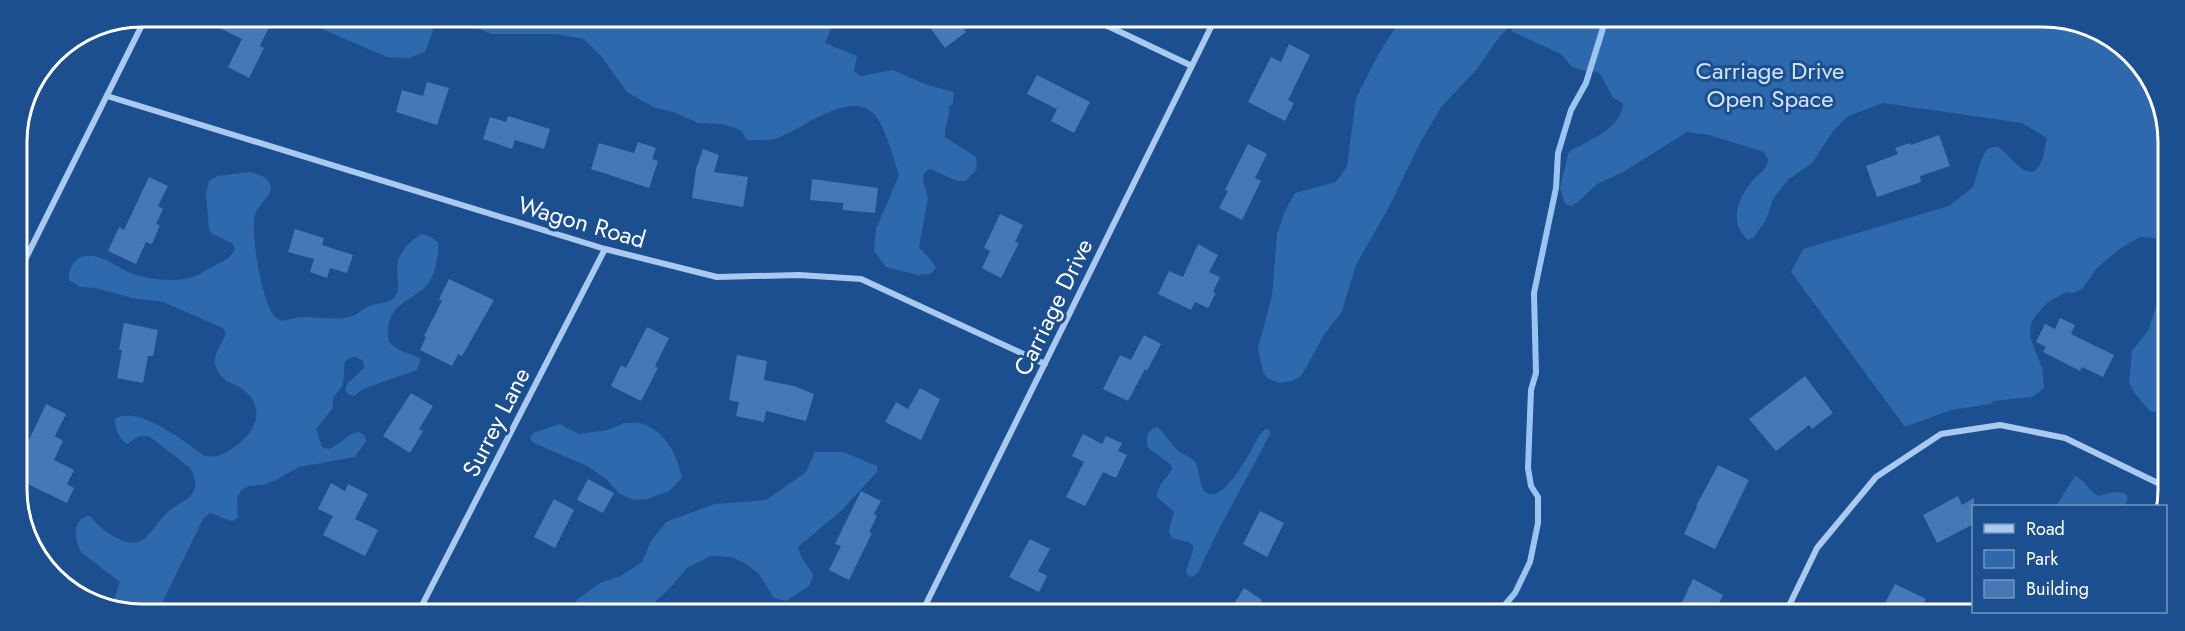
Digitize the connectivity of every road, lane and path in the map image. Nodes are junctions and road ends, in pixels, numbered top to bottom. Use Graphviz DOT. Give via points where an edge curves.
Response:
graph roads {
  1 [pos="141,27"];
  2 [pos="1110,27"];
  3 [pos="1211,27"];
  4 [pos="1192,66"];
  5 [pos="107,96"];
  6 [pos="605,249"];
  7 [pos="27,256"];
  8 [pos="1045,364"];
  9 [pos="2158,483"];
  10 [pos="423,604"];
  11 [pos="926,604"];
  12 [pos="1790,604"];
  1 -- 5 [label="street"];
  2 -- 4 [label="street"];
  3 -- 4 [label="street, Carriage Drive"];
  4 -- 8 [label="street, Carriage Drive"];
  5 -- 6 [label="street, Wagon Road"];
  5 -- 7 [label="street"];
  6 -- 8 [label="street, Wagon Road" via="717,277 861,279"];
  6 -- 10 [label="street, Surrey Lane"];
  8 -- 11 [label="street, Carriage Drive"];
  9 -- 12 [label="street" via="2065,438 2000,425 1941,434 1876,477 1817,548"];
}
